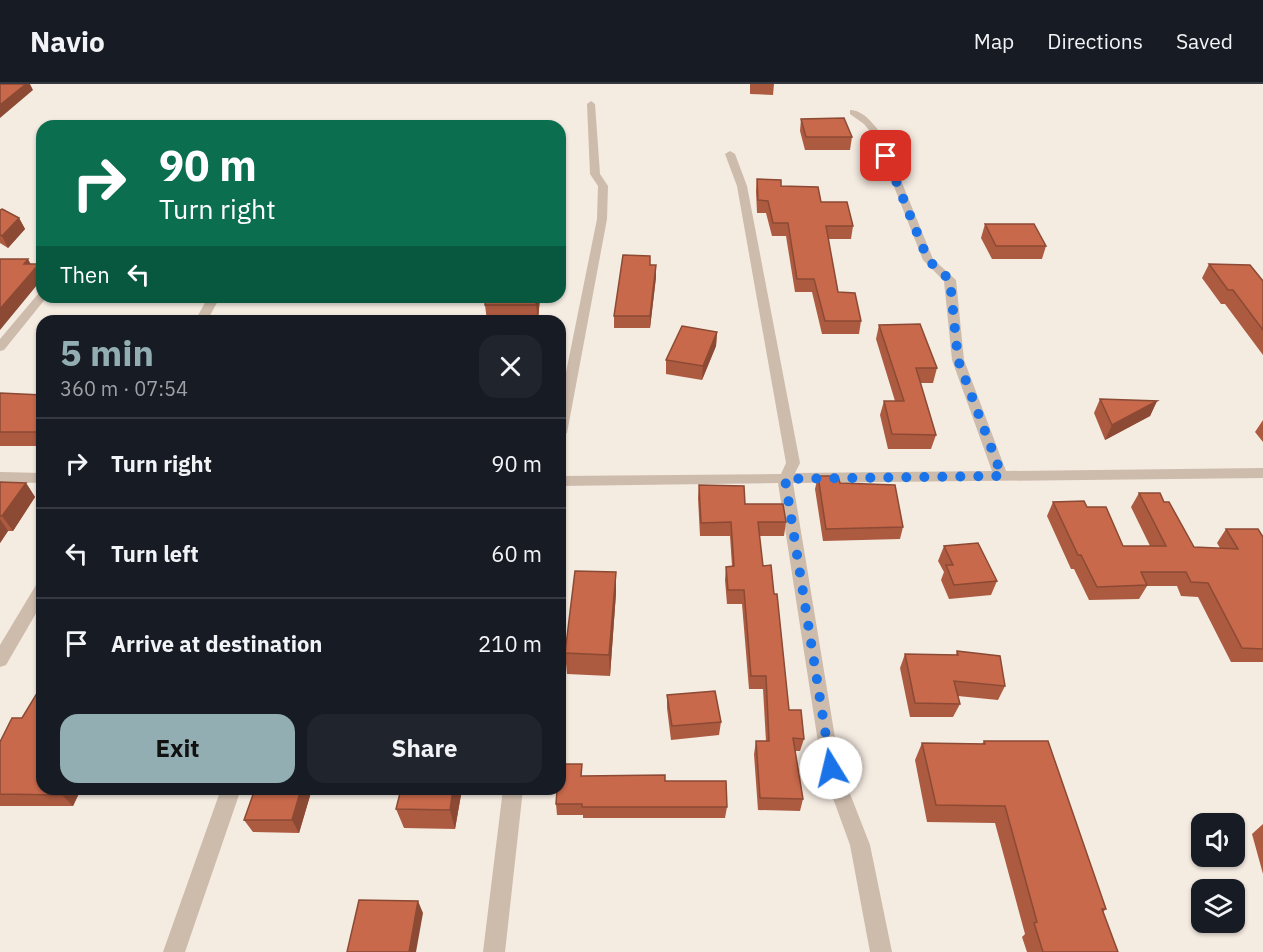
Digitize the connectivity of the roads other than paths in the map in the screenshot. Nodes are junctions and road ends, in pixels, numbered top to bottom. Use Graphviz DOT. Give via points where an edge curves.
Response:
graph roads {
  1 [pos="591,104"];
  2 [pos="854,112"];
  3 [pos="730,154"];
  4 [pos="36,303"];
  5 [pos="0,347"];
  6 [pos="566,402"];
  7 [pos="1263,473"];
  8 [pos="1002,476"];
  9 [pos="0,477"];
  10 [pos="36,478"];
  11 [pos="785,479"];
  12 [pos="566,481"];
  13 [pos="36,599"];
  14 [pos="0,660"];
  15 [pos="229,795"];
  16 [pos="512,795"];
  17 [pos="174,952"];
  18 [pos="494,952"];
  19 [pos="881,952"];
  1 -- 6 [label="street" via="595,174 603,186 602,219"];
  2 -- 8 [label="street" via="878,136 928,260 950,280 958,360"];
  3 -- 11 [label="street" via="742,186 793,463"];
  4 -- 5 [label="street"];
  7 -- 8 [label="street"];
  8 -- 11 [label="street"];
  9 -- 10 [label="street"];
  11 -- 12 [label="street"];
  11 -- 19 [label="street" via="831,768 860,844"];
  13 -- 14 [label="street"];
  15 -- 17 [label="street"];
  16 -- 18 [label="street"];
}
